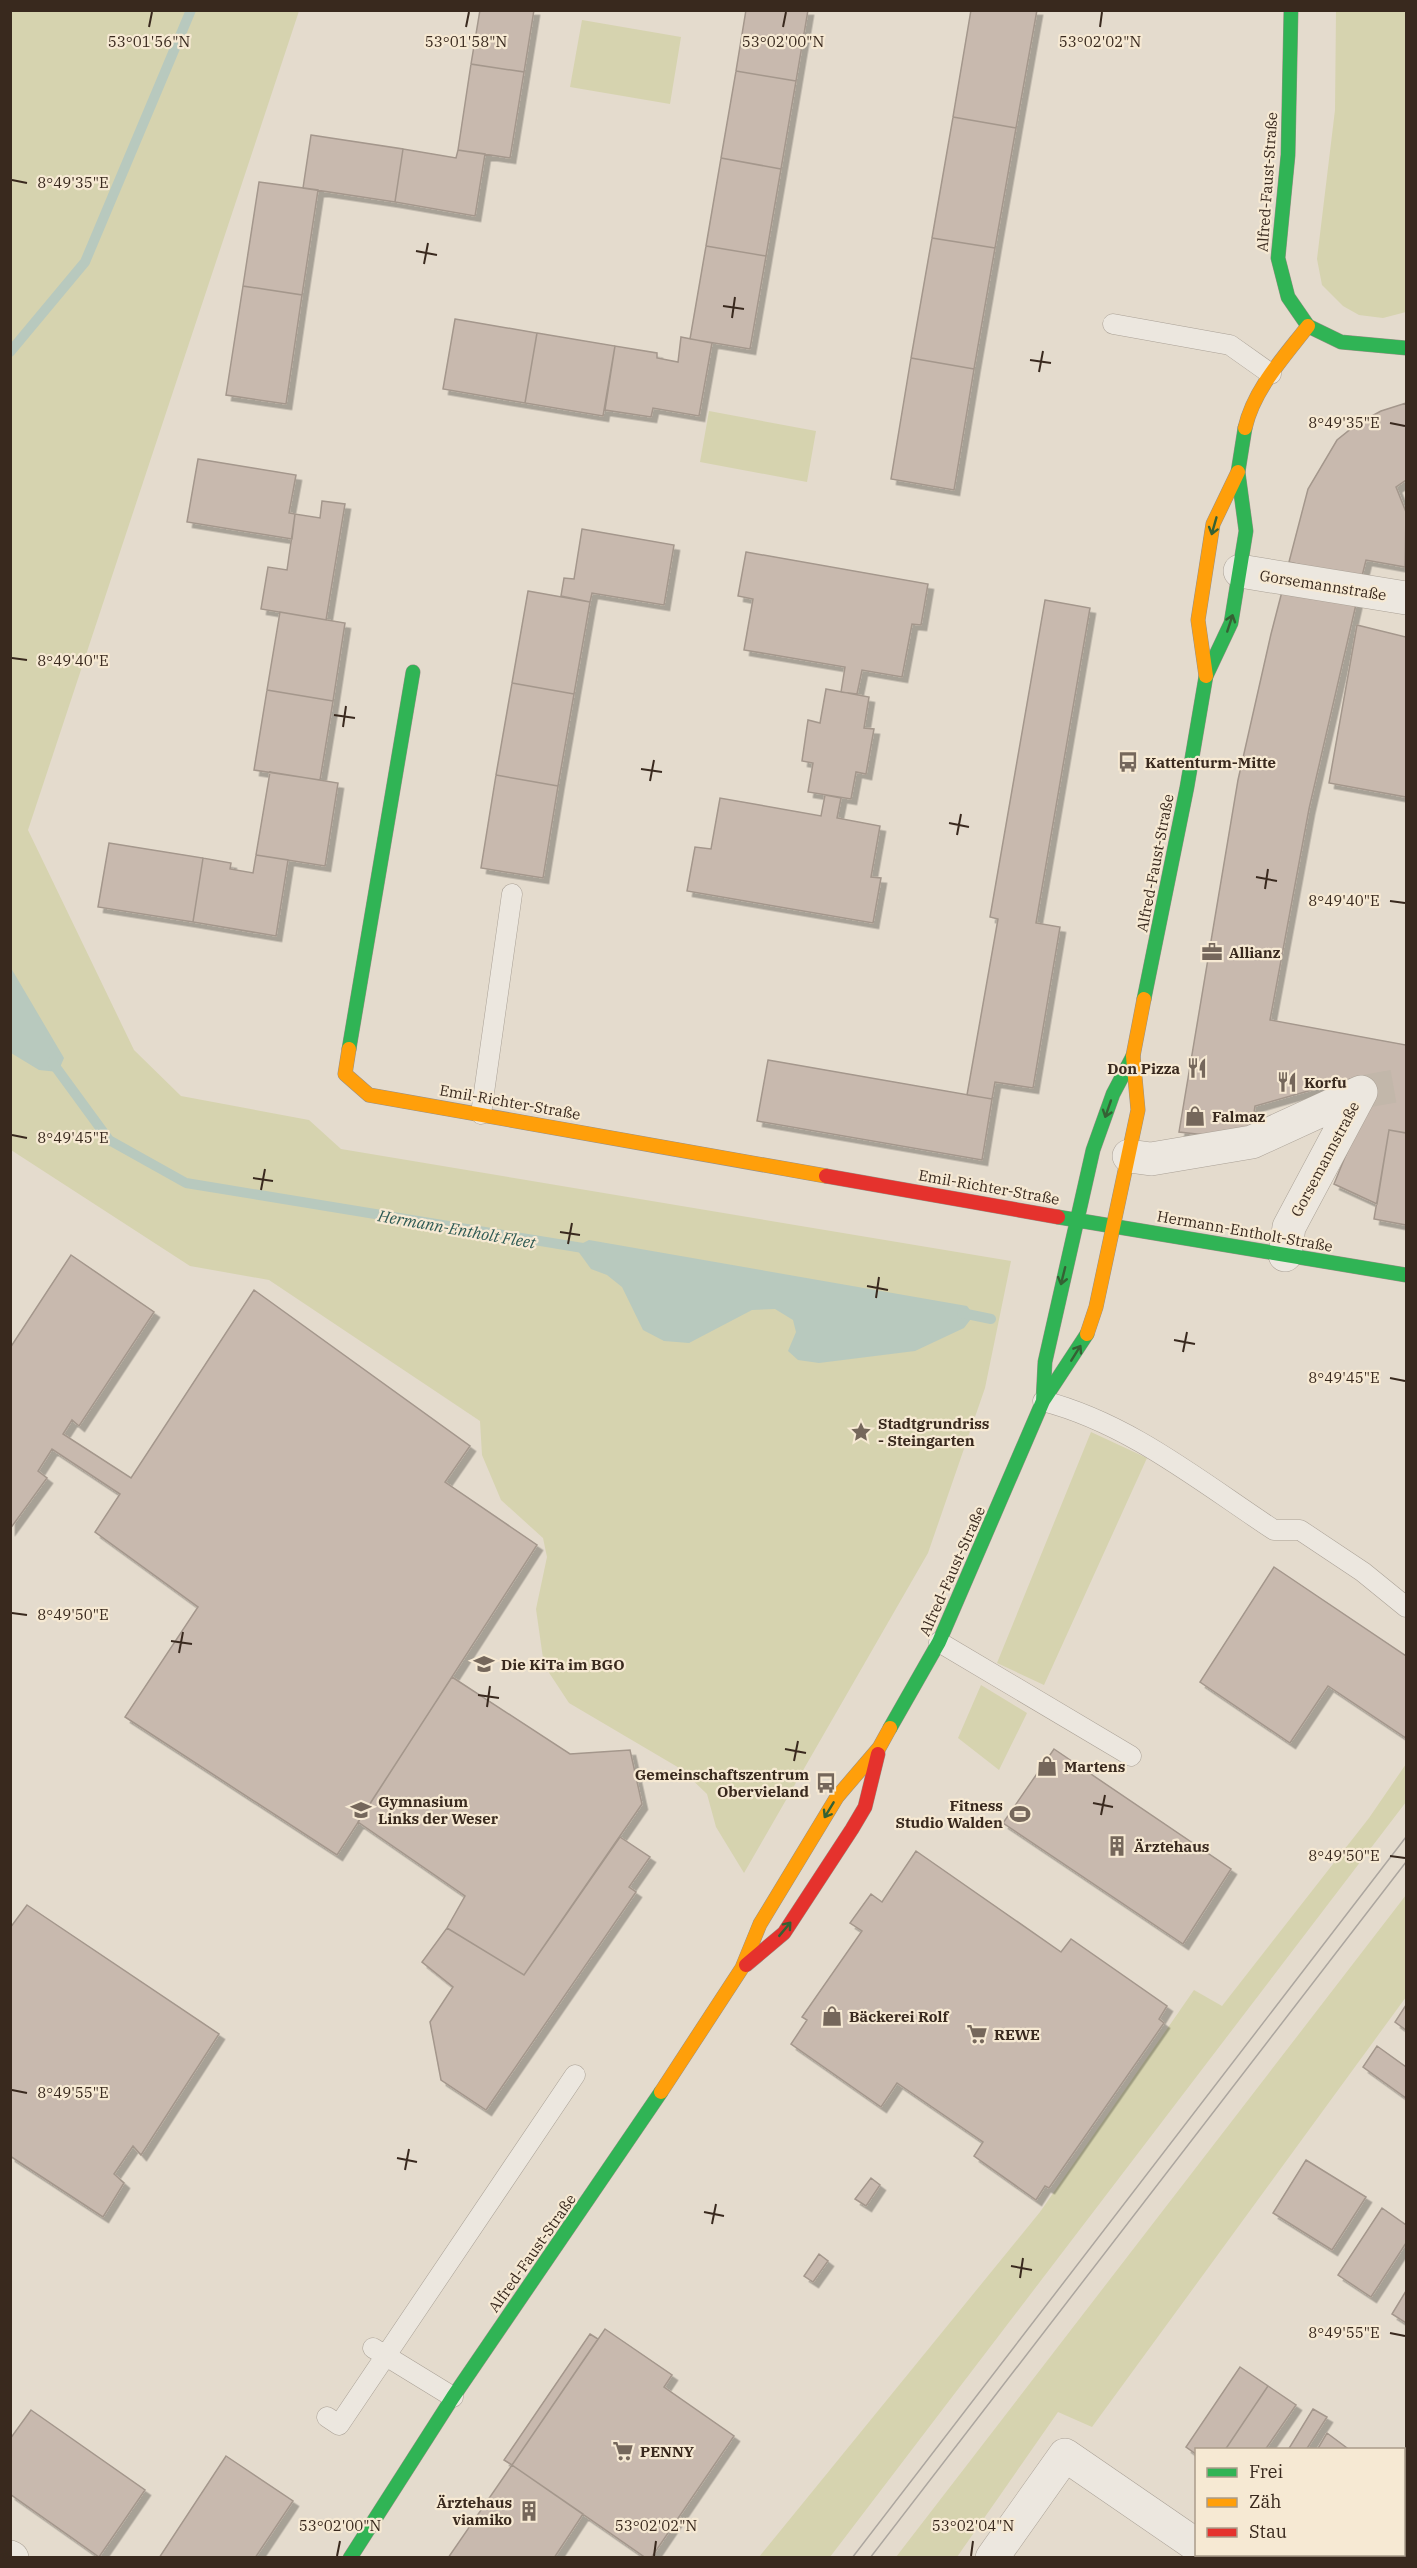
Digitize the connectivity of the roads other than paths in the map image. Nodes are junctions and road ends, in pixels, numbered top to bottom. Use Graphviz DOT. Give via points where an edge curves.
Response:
graph roads {
  1 [pos="1291,10"];
  2 [pos="1113,324"];
  3 [pos="1308,326"];
  4 [pos="1407,348"];
  5 [pos="1271,374"];
  6 [pos="1238,472"];
  7 [pos="1240,571"];
  8 [pos="1407,598"];
  9 [pos="413,672"];
  10 [pos="1206,676"];
  11 [pos="512,894"];
  12 [pos="1133,1056"];
  13 [pos="481,1114"];
  14 [pos="1130,1156"];
  15 [pos="1078,1219"];
  16 [pos="1114,1226"];
  17 [pos="1285,1255"];
  18 [pos="1407,1275"];
  19 [pos="1043,1401"];
  20 [pos="1407,1607"];
  21 [pos="939,1642"];
  22 [pos="879,1748"];
  23 [pos="1131,1756"];
  24 [pos="742,1968"];
  25 [pos="575,2075"];
  26 [pos="379,2352"];
  27 [pos="453,2397"];
  28 [pos="327,2417"];
  29 [pos="1195,2543"];
  30 [pos="350,2558"];
  31 [pos="992,2558"];
  1 -- 3 [label="street, Alfred-Faust-Straße" via="1288,155 1278,258 1288,297"];
  2 -- 5 [label="lane" via="1230,345"];
  3 -- 4 [label="street" via="1341,342"];
  3 -- 5 [label="street, Alfred-Faust-Straße"];
  5 -- 6 [label="street, Alfred-Faust-Straße" via="1245,424"];
  6 -- 7 [label="street, Alfred-Faust-Straße" via="1246,531"];
  6 -- 10 [label="street, Alfred-Faust-Straße, one-way" via="1213,524 1198,620"];
  7 -- 8 [label="street, Gorsemannstraße"];
  10 -- 7 [label="street, Alfred-Faust-Straße, one-way" via="1232,622"];
  9 -- 13 [label="street, Emil-Richter-Straße" via="345,1074 369,1095"];
  10 -- 12 [label="street, Alfred-Faust-Straße"];
  11 -- 13 [label="lane"];
  12 -- 14 [label="street, Alfred-Faust-Straße" via="1138,1110"];
  12 -- 15 [label="street, Alfred-Faust-Straße, one-way" via="1113,1094 1093,1150"];
  13 -- 15 [label="street, Emil-Richter-Straße"];
  14 -- 16 [label="street, Alfred-Faust-Straße"];
  14 -- 17 [label="street, Gorsemannstraße" via="1151,1159 1252,1142 1361,1092 1289,1227"];
  15 -- 16 [label="street, Hermann-Entholt-Straße"];
  15 -- 19 [label="street, Alfred-Faust-Straße, one-way" via="1045,1362"];
  16 -- 17 [label="street, Hermann-Entholt-Straße"];
  19 -- 16 [label="street, Alfred-Faust-Straße, one-way" via="1087,1335"];
  17 -- 18 [label="street, Hermann-Entholt-Straße"];
  19 -- 20 [label="lane" via="1076,1409 1124,1432 1274,1530 1300,1530"];
  19 -- 21 [label="street, Alfred-Faust-Straße"];
  21 -- 22 [label="street, Alfred-Faust-Straße"];
  21 -- 23 [label="lane"];
  22 -- 24 [label="street, Alfred-Faust-Straße, one-way" via="837,1797 760,1924"];
  24 -- 22 [label="street, Alfred-Faust-Straße, one-way" via="784,1933 852,1829 865,1808"];
  24 -- 27 [label="street, Alfred-Faust-Straße" via="609,2171"];
  25 -- 26 [label="lane"];
  26 -- 27 [label="lane"];
  26 -- 28 [label="lane" via="339,2425"];
  27 -- 30 [label="street, Alfred-Faust-Straße"];
  29 -- 31 [label="street" via="1065,2455"];
}
